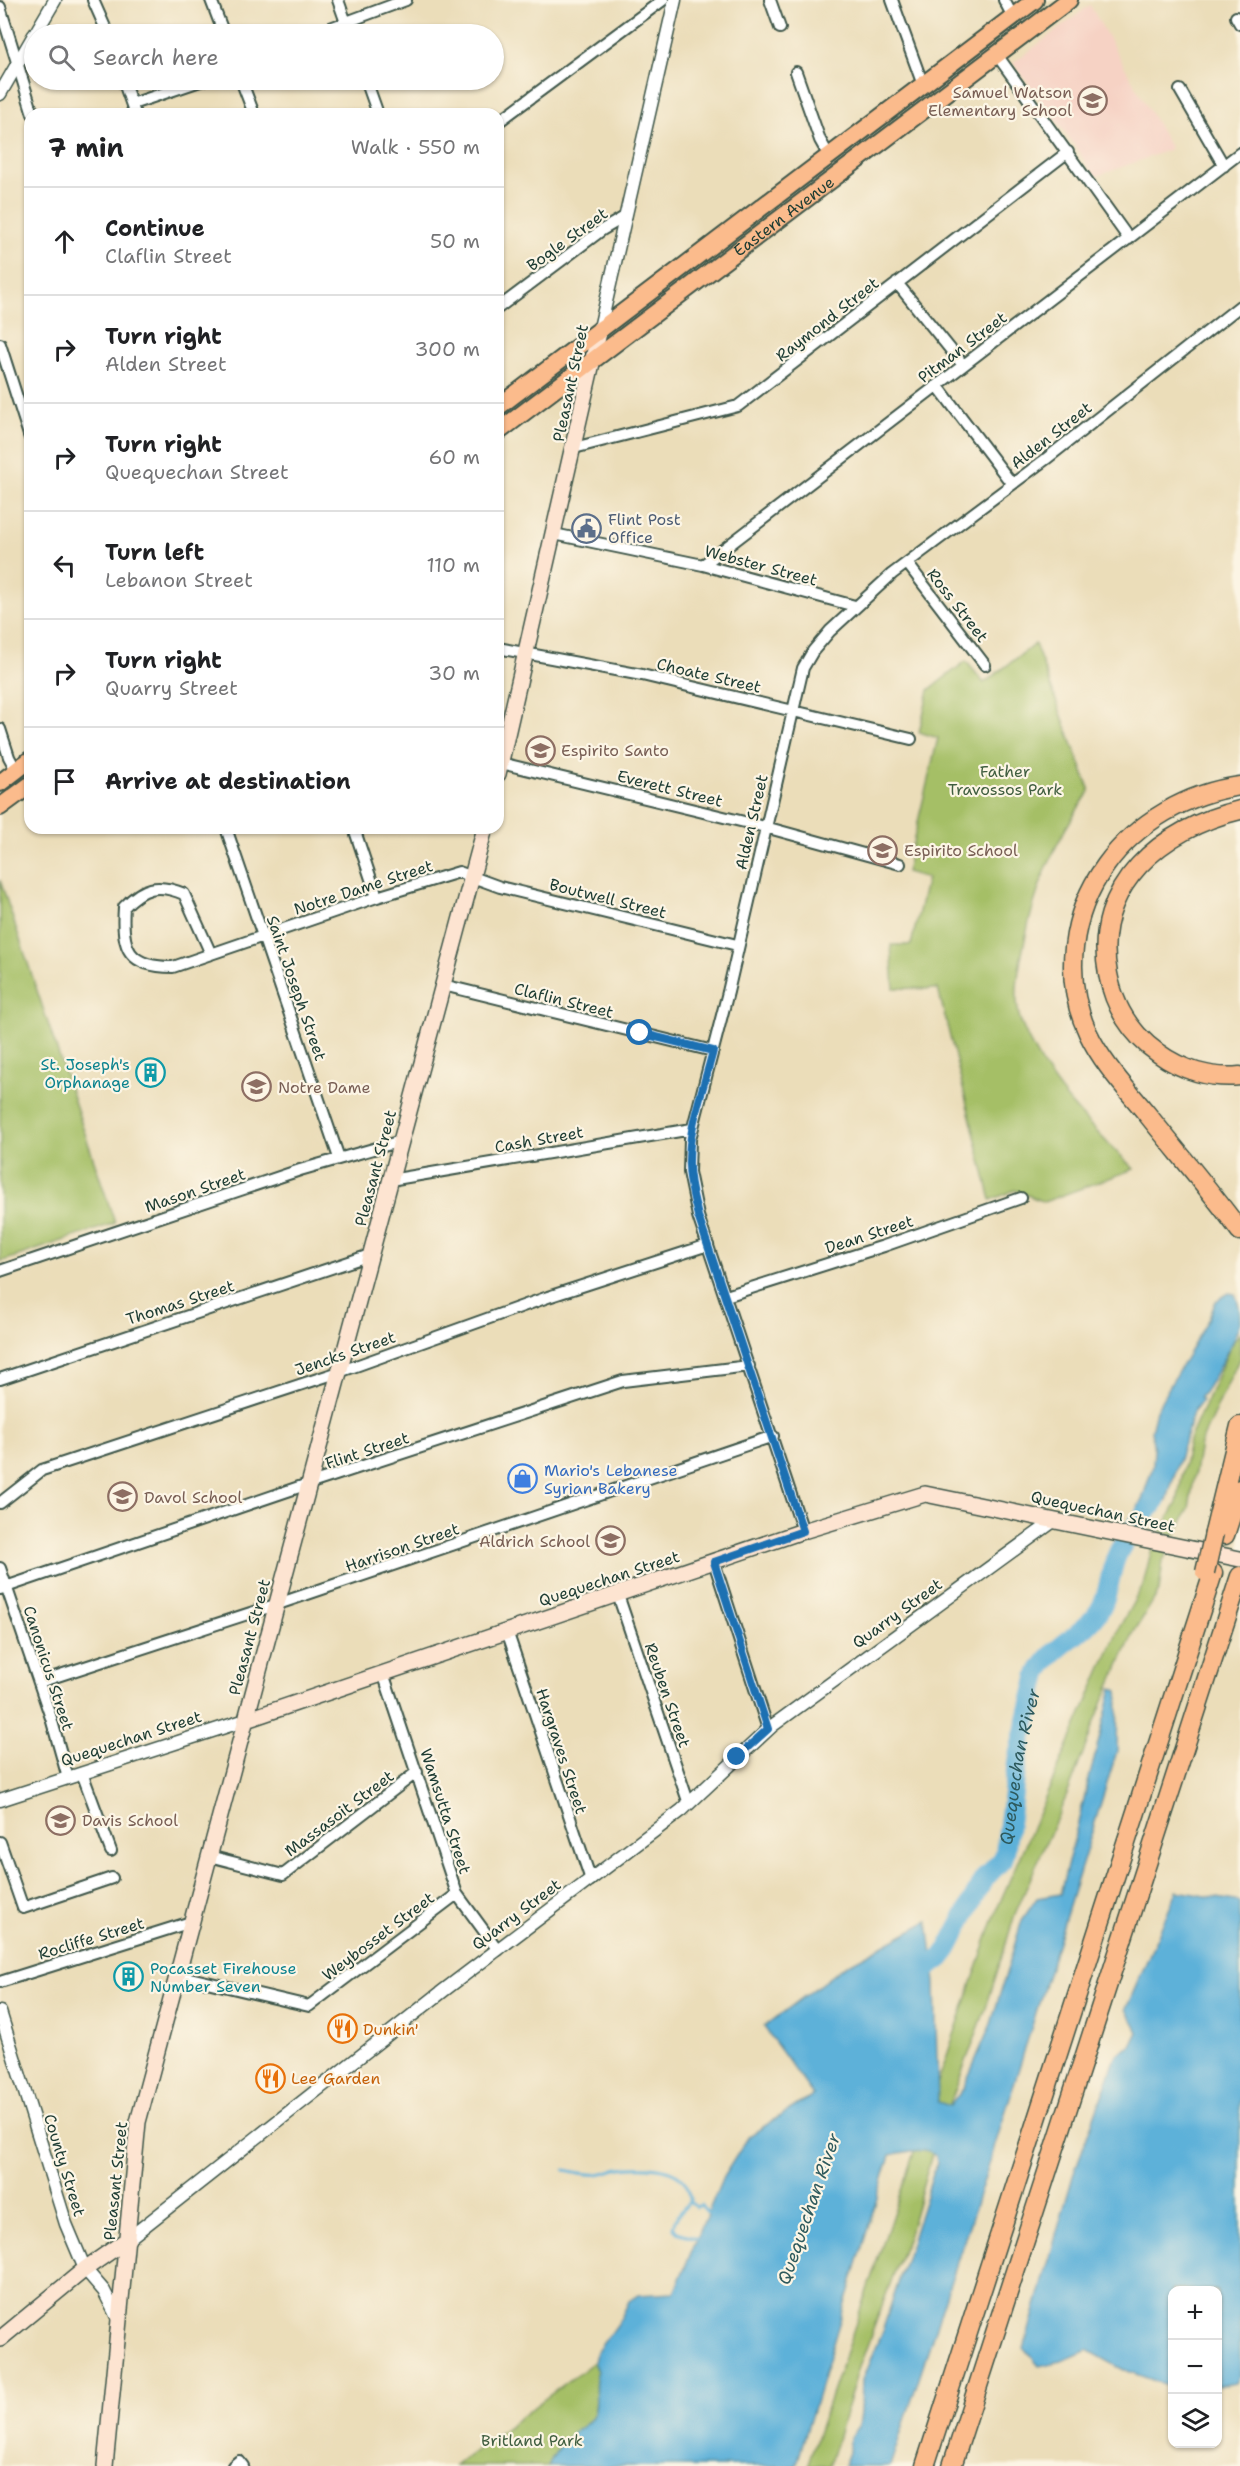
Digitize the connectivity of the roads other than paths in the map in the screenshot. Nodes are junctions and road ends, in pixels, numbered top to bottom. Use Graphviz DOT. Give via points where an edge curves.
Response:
graph roads {
  1 [pos="55,0"];
  2 [pos="93,0"];
  3 [pos="211,0"];
  4 [pos="338,0"];
  5 [pos="406,0"];
  6 [pos="663,0"];
  7 [pos="675,0"];
  8 [pos="770,0"];
  9 [pos="892,0"];
  10 [pos="1004,0"];
  11 [pos="1035,0"];
  12 [pos="1069,0"];
  13 [pos="0,7"];
  14 [pos="1013,17"];
  15 [pos="346,21"];
  16 [pos="41,24"];
  17 [pos="104,24"];
  18 [pos="220,24"];
  19 [pos="339,24"];
  20 [pos="347,24"];
  21 [pos="780,28"];
  22 [pos="24,53"];
  23 [pos="997,55"];
  24 [pos="17,64"];
  25 [pos="796,72"];
  26 [pos="923,85"];
  27 [pos="24,86"];
  28 [pos="25,90"];
  29 [pos="126,90"];
  30 [pos="179,90"];
  31 [pos="245,90"];
  32 [pos="370,90"];
  33 [pos="1180,90"];
  34 [pos="0,94"];
  35 [pos="31,108"];
  36 [pos="133,108"];
  37 [pos="135,108"];
  38 [pos="252,108"];
  39 [pos="376,108"];
  40 [pos="504,118"];
  41 [pos="1068,152"];
  42 [pos="1240,153"];
  43 [pos="829,156"];
  44 [pos="1224,166"];
  45 [pos="626,216"];
  46 [pos="1130,239"];
  47 [pos="897,284"];
  48 [pos="504,303"];
  49 [pos="1240,306"];
  50 [pos="600,328"];
  51 [pos="0,344"];
  52 [pos="594,359"];
  53 [pos="963,365"];
  54 [pos="937,385"];
  55 [pos="504,402"];
  56 [pos="24,419"];
  57 [pos="504,427"];
  58 [pos="574,448"];
  59 [pos="1012,484"];
  60 [pos="554,534"];
  61 [pos="907,563"];
  62 [pos="703,565"];
  63 [pos="855,606"];
  64 [pos="504,649"];
  65 [pos="527,654"];
  66 [pos="985,665"];
  67 [pos="794,710"];
  68 [pos="0,729"];
  69 [pos="910,739"];
  70 [pos="504,748"];
  71 [pos="23,765"];
  72 [pos="504,770"];
  73 [pos="0,783"];
  74 [pos="1240,786"];
  75 [pos="24,789"];
  76 [pos="0,807"];
  77 [pos="1240,810"];
  78 [pos="765,826"];
  79 [pos="228,834"];
  80 [pos="356,834"];
  81 [pos="483,834"];
  82 [pos="900,864"];
  83 [pos="472,877"];
  84 [pos="377,897"];
  85 [pos="262,936"];
  86 [pos="738,945"];
  87 [pos="212,954"];
  88 [pos="443,986"];
  89 [pos="713,1051"];
  90 [pos="1240,1076"];
  91 [pos="692,1129"];
  92 [pos="401,1140"];
  93 [pos="339,1158"];
  94 [pos="390,1180"];
  95 [pos="1021,1198"];
  96 [pos="1240,1232"];
  97 [pos="708,1245"];
  98 [pos="370,1255"];
  99 [pos="0,1271"];
  100 [pos="726,1296"];
  101 [pos="749,1366"];
  102 [pos="339,1372"];
  103 [pos="0,1379"];
  104 [pos="1240,1426"];
  105 [pos="773,1436"];
  106 [pos="308,1484"];
  107 [pos="1240,1489"];
  108 [pos="0,1503"];
  109 [pos="1055,1520"];
  110 [pos="803,1531"];
  111 [pos="1219,1535"];
  112 [pos="1240,1559"];
  113 [pos="714,1562"];
  114 [pos="0,1568"];
  115 [pos="1240,1577"];
  116 [pos="3,1588"];
  117 [pos="618,1594"];
  118 [pos="275,1605"];
  119 [pos="507,1631"];
  120 [pos="383,1673"];
  121 [pos="39,1682"];
  122 [pos="246,1720"];
  123 [pos="768,1729"];
  124 [pos="417,1772"];
  125 [pos="82,1773"];
  126 [pos="68,1778"];
  127 [pos="0,1800"];
  128 [pos="689,1804"];
  129 [pos="0,1842"];
  130 [pos="111,1851"];
  131 [pos="209,1856"];
  132 [pos="112,1878"];
  133 [pos="591,1880"];
  134 [pos="457,1894"];
  135 [pos="191,1922"];
  136 [pos="498,1950"];
  137 [pos="177,1975"];
  138 [pos="0,1982"];
  139 [pos="0,2012"];
  140 [pos="128,2239"];
  141 [pos="85,2269"];
  142 [pos="118,2319"];
  143 [pos="0,2339"];
  144 [pos="105,2466"];
  145 [pos="233,2466"];
  146 [pos="243,2466"];
  147 [pos="925,2466"];
  148 [pos="952,2466"];
  1 -- 16 [label="street"];
  2 -- 17 [label="street"];
  3 -- 18 [label="street"];
  4 -- 15 [label="street"];
  5 -- 15 [label="street"];
  6 -- 40 [label="street"];
  7 -- 45 [label="street, Pleasant Street"];
  8 -- 21 [label="street"];
  9 -- 26 [label="street"];
  10 -- 14 [label="street"];
  11 -- 14 [label="main road, Eastern Avenue"];
  12 -- 23 [label="main road, Eastern Avenue"];
  13 -- 24 [label="street"];
  14 -- 26 [label="main road, Eastern Avenue"];
  15 -- 19 [label="street"];
  15 -- 20 [label="street"];
  22 -- 24 [label="street"];
  23 -- 41 [label="street"];
  23 -- 52 [label="main road, Eastern Avenue"];
  24 -- 27 [label="street"];
  24 -- 34 [label="street"];
  25 -- 43 [label="street"];
  26 -- 43 [label="main road, Eastern Avenue"];
  28 -- 35 [label="street"];
  29 -- 36 [label="street"];
  30 -- 37 [label="street"];
  31 -- 38 [label="street"];
  32 -- 39 [label="street"];
  33 -- 44 [label="street"];
  41 -- 46 [label="street"];
  41 -- 47 [label="street, Raymond Street"];
  42 -- 44 [label="street, Pitman Street"];
  43 -- 50 [label="main road, Eastern Avenue"];
  44 -- 46 [label="street, Pitman Street"];
  45 -- 48 [label="street, Bogle Street" via="608,225"];
  45 -- 50 [label="street, Pleasant Street"];
  46 -- 53 [label="street, Pitman Street"];
  47 -- 53 [label="street"];
  47 -- 58 [label="street, Raymond Street" via="738,406"];
  49 -- 59 [label="street, Alden Street"];
  50 -- 52 [label="main road, Pleasant Street"];
  50 -- 55 [label="main road, Eastern Avenue"];
  51 -- 56 [label="street"];
  52 -- 57 [label="main road, Eastern Avenue"];
  52 -- 58 [label="main road, Pleasant Street"];
  53 -- 54 [label="street, Pitman Street"];
  54 -- 59 [label="street"];
  54 -- 62 [label="street, Pitman Street"];
  58 -- 60 [label="main road, Pleasant Street"];
  59 -- 61 [label="street, Alden Street"];
  60 -- 62 [label="street, Webster Street"];
  60 -- 65 [label="main road, Pleasant Street"];
  61 -- 63 [label="street, Alden Street"];
  61 -- 66 [label="street, Ross Street"];
  62 -- 63 [label="street, Webster Street"];
  63 -- 67 [label="street, Alden Street" via="809,656 799,679"];
  64 -- 65 [label="street, Choate Street"];
  65 -- 67 [label="street, Choate Street" via="642,675"];
  65 -- 70 [label="main road, Pleasant Street"];
  67 -- 69 [label="street, Choate Street"];
  67 -- 78 [label="street, Alden Street"];
  68 -- 71 [label="street" via="9,757"];
  71 -- 73 [label="main road"];
  72 -- 78 [label="street, Everett Street"];
  74 -- 96 [label="highway" via="1180,804 1126,842 1103,870 1083,907 1074,941 1073,969 1079,1009 1095,1046"];
  75 -- 76 [label="main road"];
  77 -- 90 [label="highway" via="1178,834 1140,863 1115,901 1105,953 1118,1008 1149,1047 1194,1071"];
  78 -- 82 [label="street, Everett Street"];
  78 -- 86 [label="street, Alden Street"];
  79 -- 85 [label="street, Saint Joseph Street"];
  80 -- 84 [label="street"];
  81 -- 83 [label="main road, Pleasant Street"];
  83 -- 84 [label="street, Notre Dame Street" via="459,872"];
  83 -- 86 [label="street, Boutwell Street"];
  83 -- 88 [label="main road, Pleasant Street"];
  84 -- 85 [label="street, Notre Dame Street"];
  85 -- 87 [label="street, Notre Dame Street"];
  85 -- 93 [label="street, Saint Joseph Street"];
  86 -- 89 [label="street, Alden Street"];
  87 -- 87 [label="street" via="184,894 170,888 152,888 136,894 124,907 122,932 131,954 139,962 152,967 173,967"];
  88 -- 89 [label="street, Claflin Street"];
  88 -- 92 [label="main road, Pleasant Street"];
  89 -- 91 [label="street, Alden Street"];
  91 -- 94 [label="street, Cash Street"];
  91 -- 97 [label="street, Alden Street" via="690,1180"];
  92 -- 93 [label="street, Mason Street"];
  92 -- 94 [label="main road, Pleasant Street"];
  93 -- 99 [label="street, Mason Street"];
  94 -- 98 [label="main road, Pleasant Street"];
  95 -- 100 [label="street, Dean Street"];
  97 -- 100 [label="street, Alden Street"];
  97 -- 102 [label="street, Jencks Street"];
  98 -- 102 [label="main road, Pleasant Street"];
  98 -- 103 [label="street, Thomas Street"];
  100 -- 101 [label="street, Alden Street"];
  101 -- 105 [label="street, Alden Street"];
  101 -- 106 [label="street, Flint Street" via="623,1381"];
  102 -- 106 [label="main road, Pleasant Street"];
  102 -- 108 [label="street, Jencks Street" via="42,1470"];
  104 -- 111 [label="highway"];
  105 -- 110 [label="street, Alden Street"];
  105 -- 118 [label="street, Harrison Street"];
  106 -- 116 [label="street, Flint Street"];
  106 -- 118 [label="main road, Pleasant Street"];
  107 -- 111 [label="highway"];
  109 -- 110 [label="main road, Quequechan Street" via="928,1494"];
  109 -- 112 [label="main road, Quequechan Street"];
  109 -- 123 [label="street, Quarry Street"];
  110 -- 113 [label="main road, Quequechan Street"];
  111 -- 147 [label="highway" via="1180,1675"];
  113 -- 117 [label="main road, Quequechan Street"];
  113 -- 123 [label="street"];
  114 -- 116 [label="street, Canonicus Street"];
  115 -- 148 [label="highway"];
  116 -- 121 [label="street, Canonicus Street"];
  117 -- 119 [label="main road, Quequechan Street"];
  117 -- 128 [label="street, Reuben Street"];
  118 -- 121 [label="street, Harrison Street"];
  118 -- 122 [label="main road, Pleasant Street"];
  119 -- 120 [label="main road, Quequechan Street"];
  119 -- 133 [label="street, Hargraves Street"];
  120 -- 122 [label="main road, Quequechan Street"];
  120 -- 124 [label="street, Wamsutta Street"];
  121 -- 126 [label="street, Canonicus Street"];
  122 -- 125 [label="street, Quequechan Street"];
  122 -- 131 [label="main road, Pleasant Street"];
  123 -- 128 [label="street, Quarry Street"];
  124 -- 131 [label="street, Massasoit Street" via="283,1875"];
  124 -- 134 [label="street, Wamsutta Street"];
  125 -- 126 [label="street, Quequechan Street"];
  125 -- 130 [label="street"];
  126 -- 127 [label="street, Quequechan Street"];
  128 -- 133 [label="street, Quarry Street"];
  129 -- 132 [label="street" via="23,1908"];
  131 -- 135 [label="main road, Pleasant Street"];
  133 -- 136 [label="street, Quarry Street"];
  134 -- 136 [label="street, Wamsutta Street"];
  134 -- 137 [label="street, Weybosset Street" via="309,2006"];
  135 -- 137 [label="main road, Pleasant Street"];
  135 -- 138 [label="street, Rocliffe Street"];
  136 -- 140 [label="street, Quarry Street"];
  137 -- 140 [label="main road, Pleasant Street" via="138,2122"];
  139 -- 141 [label="street, County Street" via="66,2224"];
  140 -- 141 [label="main road, Quarry Street"];
  140 -- 142 [label="main road, Pleasant Street"];
  141 -- 142 [label="street, County Street" via="107,2296"];
  141 -- 143 [label="main road, Quarry Street"];
  142 -- 144 [label="main road, Pleasant Street"];
  145 -- 146 [label="street" via="239,2461"];
}
